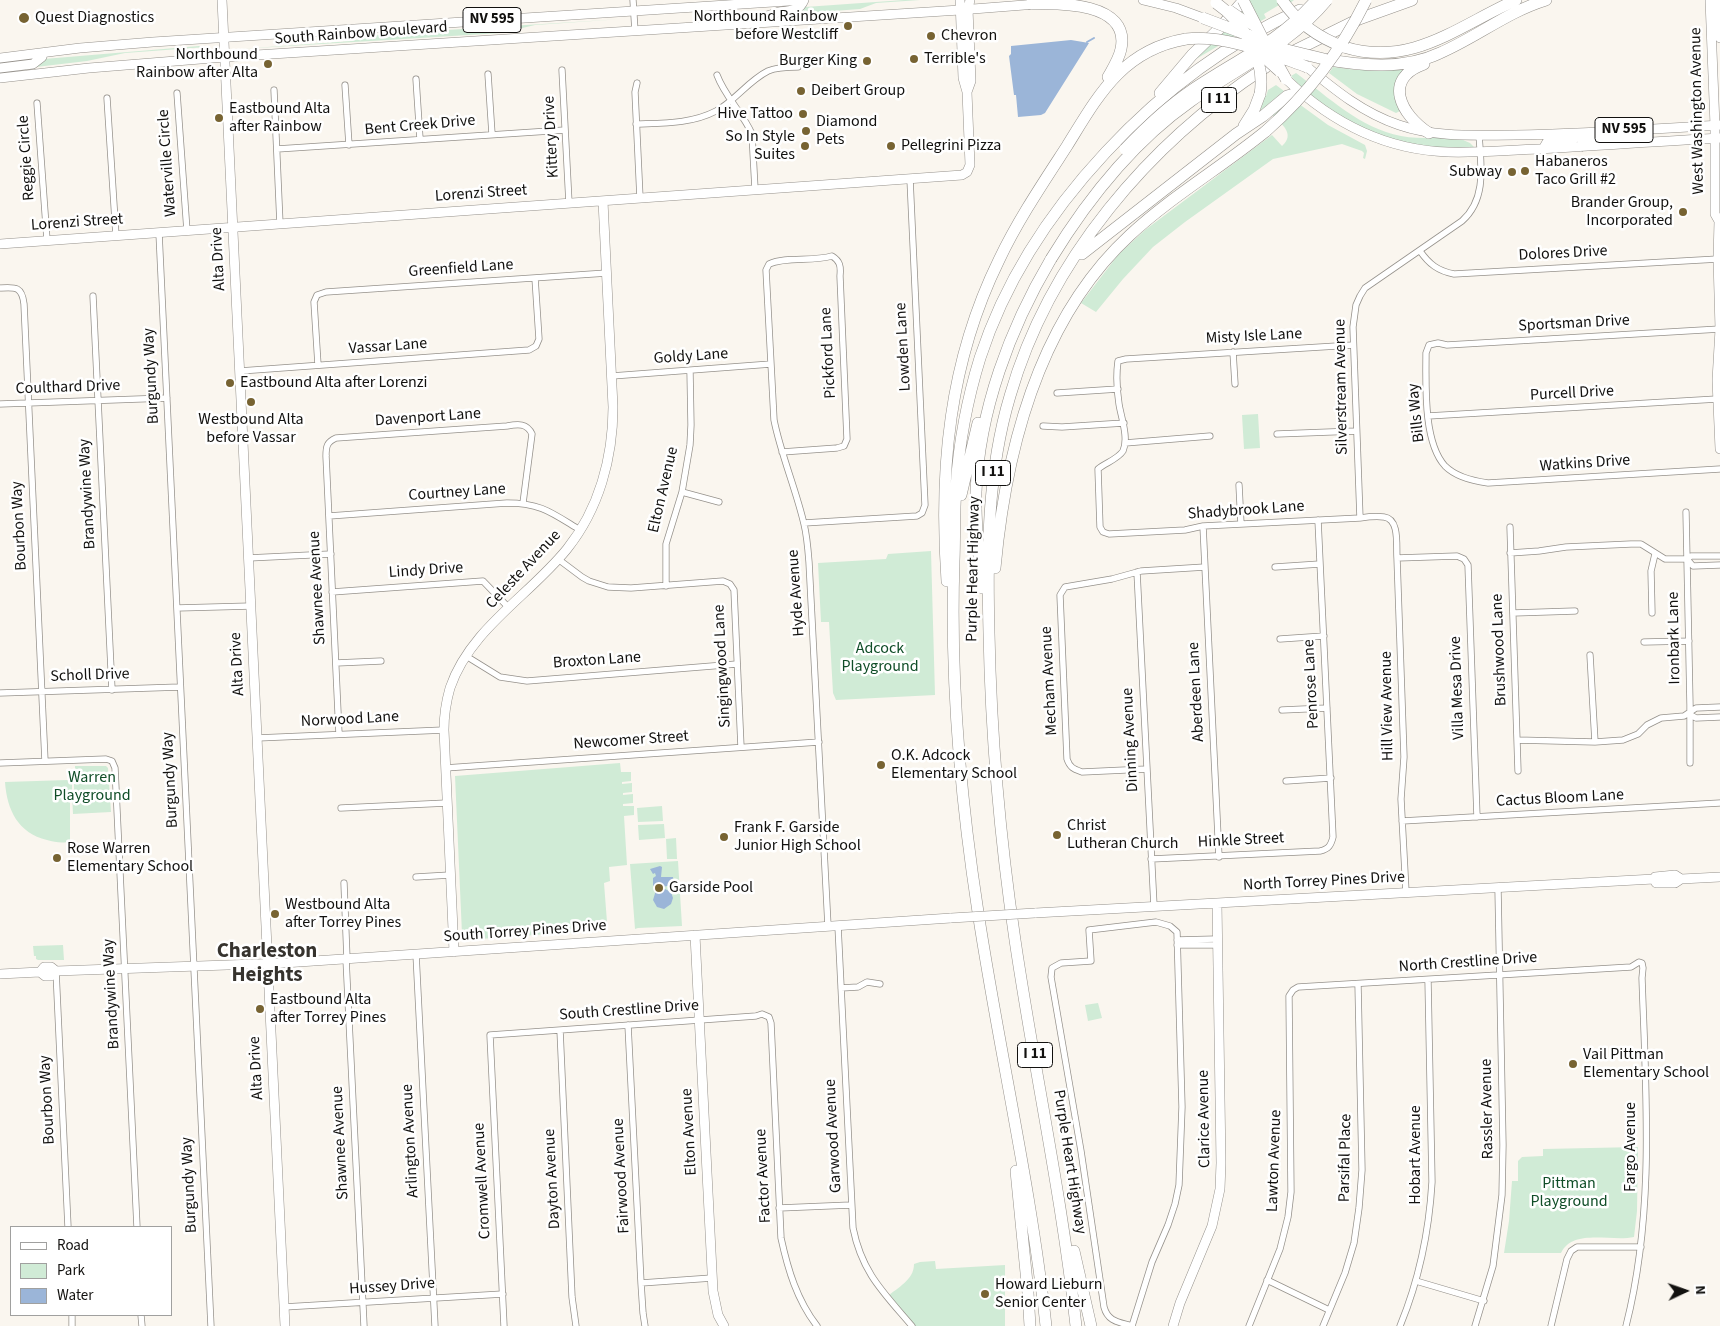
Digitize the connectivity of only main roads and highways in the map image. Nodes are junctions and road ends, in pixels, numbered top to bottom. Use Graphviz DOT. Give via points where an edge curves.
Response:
graph roads {
  1 [pos="222,0"];
  2 [pos="804,0"];
  3 [pos="960,0"];
  4 [pos="1075,0"];
  5 [pos="1143,0"];
  6 [pos="1244,0"];
  7 [pos="1282,0"];
  8 [pos="1316,0"];
  9 [pos="1326,0"];
  10 [pos="1366,0"];
  11 [pos="1412,0"];
  12 [pos="1516,0"];
  13 [pos="1546,0"];
  14 [pos="1710,0"];
  15 [pos="1717,0"];
  16 [pos="1213,2"];
  17 [pos="1031,4"];
  18 [pos="966,7"];
  19 [pos="1203,18"];
  20 [pos="745,23"];
  21 [pos="1257,29"];
  22 [pos="1244,33"];
  23 [pos="224,38"];
  24 [pos="1720,38"];
  25 [pos="1466,39"];
  26 [pos="1264,41"];
  27 [pos="1252,48"];
  28 [pos="1283,49"];
  29 [pos="43,53"];
  30 [pos="1272,54"];
  31 [pos="225,57"];
  32 [pos="0,58"];
  33 [pos="1307,67"];
  34 [pos="0,68"];
  35 [pos="0,78"];
  36 [pos="1286,79"];
  37 [pos="1098,96"];
  38 [pos="1304,96"];
  39 [pos="1136,121"];
  40 [pos="1718,126"];
  41 [pos="1620,131"];
  42 [pos="1429,133"];
  43 [pos="1580,133"];
  44 [pos="1236,134"];
  45 [pos="1717,138"];
  46 [pos="1581,147"];
  47 [pos="1543,149"];
  48 [pos="603,201"];
  49 [pos="1719,220"];
  50 [pos="233,227"];
  51 [pos="0,244"];
  52 [pos="1049,257"];
  53 [pos="1072,262"];
  54 [pos="1720,331"];
  55 [pos="1720,449"];
  56 [pos="954,557"];
  57 [pos="989,620"];
  58 [pos="952,648"];
  59 [pos="990,660"];
  60 [pos="1720,877"];
  61 [pos="1217,903"];
  62 [pos="996,915"];
  63 [pos="695,935"];
  64 [pos="454,952"];
  65 [pos="268,964"];
  66 [pos="0,974"];
  67 [pos="1007,1082"];
  68 [pos="1054,1166"];
  69 [pos="285,1326"];
  70 [pos="724,1326"];
  71 [pos="1030,1326"];
  72 [pos="1046,1326"];
  73 [pos="1076,1326"];
  74 [pos="1091,1326"];
  75 [pos="1173,1326"];
  1 -- 23 [label="main road, Alta Drive"];
  2 -- 20 [label="main road" via="794,11"];
  2 -- 23 [label="main road, South Rainbow Boulevard / NV 595"];
  3 -- 18 [label="main road"];
  4 -- 17 [label="main road, NV 595"];
  5 -- 19 [label="main road, NV 595"];
  6 -- 21 [label="highway, bridge"];
  6 -- 39 [label="highway"];
  7 -- 12 [label="highway, bridge" via="1293,14 1325,38 1344,47 1375,53 1414,49"];
  8 -- 52 [label="highway, bridge" via="1271,41 1193,90 1154,120 1090,189 1068,219"];
  9 -- 39 [label="highway, Purple Heart Highway / I 11" via="1276,21 1232,46"];
  9 -- 52 [label="highway, bridge" via="1286,40 1194,98 1154,131 1095,196"];
  10 -- 57 [label="highway, bridge" via="1345,38 1294,104 1266,131 1132,233 1101,265 1069,310 1042,365 1020,426 1002,512"];
  11 -- 53 [label="highway, Purple Heart Highway / I 11" via="1359,19 1304,45 1220,99 1143,170"];
  13 -- 25 [label="highway" via="1514,12"];
  14 -- 40 [label="main road, West Washington Avenue"];
  15 -- 24 [label="main road, West Washington Avenue"];
  16 -- 21 [label="main road, NV 595, bridge"];
  16 -- 22 [label="highway, bridge" via="1233,17"];
  17 -- 18 [label="main road, NV 595"];
  17 -- 37 [label="highway" via="1063,4 1094,9 1116,24 1122,48"];
  18 -- 20 [label="main road, South Rainbow Boulevard / NV 595"];
  18 -- 48 [label="main road, Lorenzi Street" via="971,81 967,92 970,165 964,175"];
  19 -- 22 [label="highway, bridge"];
  19 -- 27 [label="main road, NV 595, bridge"];
  20 -- 31 [label="main road, South Rainbow Boulevard / NV 595"];
  21 -- 26 [label="highway, bridge"];
  21 -- 28 [label="main road, NV 595, bridge"];
  22 -- 26 [label="highway, bridge"];
  22 -- 27 [label="highway, bridge"];
  23 -- 29 [label="main road, South Rainbow Boulevard / NV 595"];
  23 -- 31 [label="main road, Alta Drive"];
  25 -- 28 [label="highway, bridge" via="1437,55 1405,63 1366,65"];
  25 -- 42 [label="highway" via="1442,57 1411,70 1402,82 1399,94 1403,107"];
  26 -- 28 [label="highway, bridge"];
  26 -- 30 [label="highway, bridge"];
  27 -- 30 [label="highway, bridge"];
  27 -- 36 [label="main road, NV 595, bridge"];
  27 -- 37 [label="highway, bridge" via="1209,38 1186,39 1156,48 1134,60"];
  27 -- 44 [label="highway, bridge" via="1260,70 1260,94 1251,116"];
  28 -- 33 [label="main road, NV 595, bridge"];
  29 -- 32 [label="main road, South Rainbow Boulevard / NV 595"];
  29 -- 34 [label="main road" via="42,58 33,64"];
  30 -- 33 [label="highway, bridge"];
  30 -- 36 [label="highway, bridge"];
  31 -- 35 [label="main road, South Rainbow Boulevard / NV 595"];
  31 -- 50 [label="main road, Alta Drive"];
  33 -- 42 [label="main road, NV 595" via="1363,109 1394,124"];
  36 -- 38 [label="main road, NV 595"];
  37 -- 58 [label="highway" via="1011,236 987,285 964,350 949,426 943,504"];
  38 -- 44 [label="highway" via="1287,96"];
  38 -- 47 [label="main road, NV 595" via="1349,126 1390,143 1431,151"];
  39 -- 56 [label="highway, Purple Heart Highway / I 11" via="1093,166 1052,219 1015,277 993,324 975,376 962,431"];
  40 -- 41 [label="main road, NV 595"];
  40 -- 45 [label="main road, West Washington Avenue"];
  41 -- 43 [label="main road, NV 595"];
  41 -- 46 [label="main road" via="1608,138 1585,140"];
  42 -- 43 [label="main road, NV 595" via="1454,136"];
  43 -- 47 [label="main road" via="1573,140 1547,142"];
  44 -- 53 [label="highway"];
  45 -- 46 [label="main road, NV 595"];
  45 -- 49 [label="main road, West Washington Avenue" via="1715,214"];
  46 -- 47 [label="main road, NV 595"];
  48 -- 50 [label="main road, Lorenzi Street"];
  48 -- 64 [label="main road, Celeste Avenue" via="612,376 613,425 609,458 596,499 580,530 558,559 483,634 466,656 450,688 444,714"];
  49 -- 54 [label="main road, West Washington Avenue"];
  50 -- 51 [label="main road, Lorenzi Street"];
  50 -- 65 [label="main road, Alta Drive"];
  52 -- 56 [label="highway" via="1016,313 987,388 962,492"];
  52 -- 59 [label="highway" via="1005,357 988,410 980,450 976,514"];
  53 -- 57 [label="highway, Purple Heart Highway / I 11" via="1034,332 1016,376 1004,418 990,500"];
  54 -- 55 [label="main road, West Washington Avenue" via="1717,399"];
  56 -- 58 [label="highway, Purple Heart Highway / I 11"];
  57 -- 59 [label="highway, Purple Heart Highway / I 11"];
  58 -- 67 [label="highway, Purple Heart Highway / I 11" via="970,856"];
  59 -- 68 [label="highway, Purple Heart Highway / I 11" via="1005,869"];
  60 -- 61 [label="main road, North Torrey Pines Drive" via="1681,879 1675,875 1655,877 1654,880"];
  61 -- 62 [label="main road, North Torrey Pines Drive, bridge"];
  61 -- 75 [label="main road, Clarice Avenue" via="1220,1189 1212,1226"];
  62 -- 63 [label="main road, South Torrey Pines Drive, bridge"];
  63 -- 64 [label="main road, South Torrey Pines Drive"];
  63 -- 70 [label="main road, Elton Avenue" via="712,1278 715,1307"];
  64 -- 65 [label="main road, South Torrey Pines Drive"];
  65 -- 66 [label="main road, South Torrey Pines Drive" via="56,971 51,976 40,972"];
  65 -- 69 [label="main road, Alta Drive"];
  67 -- 71 [label="highway"];
  67 -- 72 [label="highway, Purple Heart Highway / I 11"];
  68 -- 73 [label="highway, Purple Heart Highway / I 11"];
  68 -- 74 [label="highway"];
}
